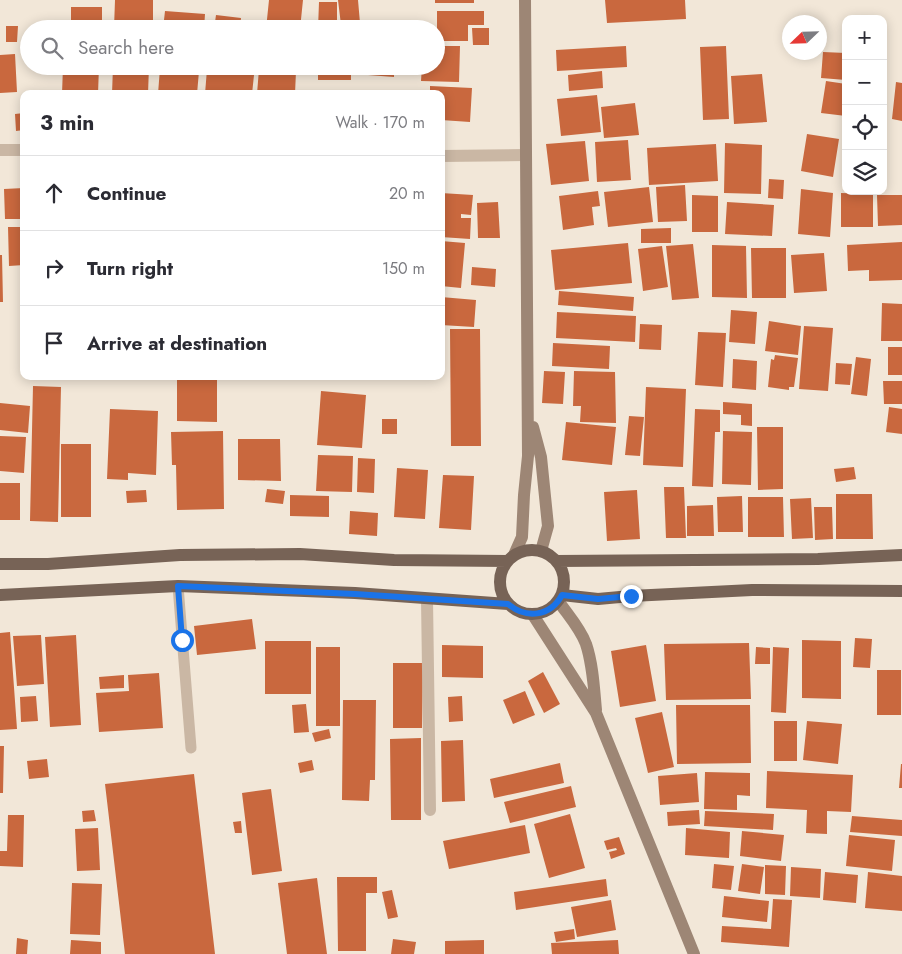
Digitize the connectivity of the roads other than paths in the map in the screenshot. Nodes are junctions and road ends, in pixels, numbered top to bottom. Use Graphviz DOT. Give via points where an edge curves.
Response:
graph roads {
  1 [pos="524,0"];
  2 [pos="0,150"];
  3 [pos="20,150"];
  4 [pos="525,155"];
  5 [pos="445,156"];
  6 [pos="529,413"];
  7 [pos="541,551"];
  8 [pos="902,555"];
  9 [pos="511,558"];
  10 [pos="556,561"];
  11 [pos="0,564"];
  12 [pos="178,586"];
  13 [pos="902,591"];
  14 [pos="0,595"];
  15 [pos="560,598"];
  16 [pos="428,599"];
  17 [pos="508,604"];
  18 [pos="533,615"];
  19 [pos="596,713"];
  20 [pos="191,748"];
  21 [pos="430,810"];
  22 [pos="694,954"];
  1 -- 4 [label="street"];
  2 -- 3 [label="street"];
  4 -- 5 [label="street"];
  4 -- 6 [label="street"];
  6 -- 7 [label="street" via="541,457 548,526"];
  6 -- 9 [label="street" via="522,537"];
  7 -- 9 [label="main road" via="523,551"];
  7 -- 10 [label="main road"];
  8 -- 10 [label="main road" via="818,559"];
  9 -- 11 [label="main road" via="394,560 300,554 189,554 48,564"];
  9 -- 17 [label="main road" via="503,569 500,587"];
  10 -- 15 [label="main road" via="564,577"];
  12 -- 14 [label="main road"];
  12 -- 16 [label="main road"];
  12 -- 20 [label="lane"];
  13 -- 15 [label="main road" via="752,590 598,599"];
  15 -- 18 [label="main road" via="552,609"];
  15 -- 19 [label="street" via="586,645"];
  16 -- 17 [label="main road"];
  16 -- 21 [label="street"];
  17 -- 18 [label="main road" via="523,614"];
  18 -- 19 [label="street"];
  19 -- 22 [label="street"];
}
